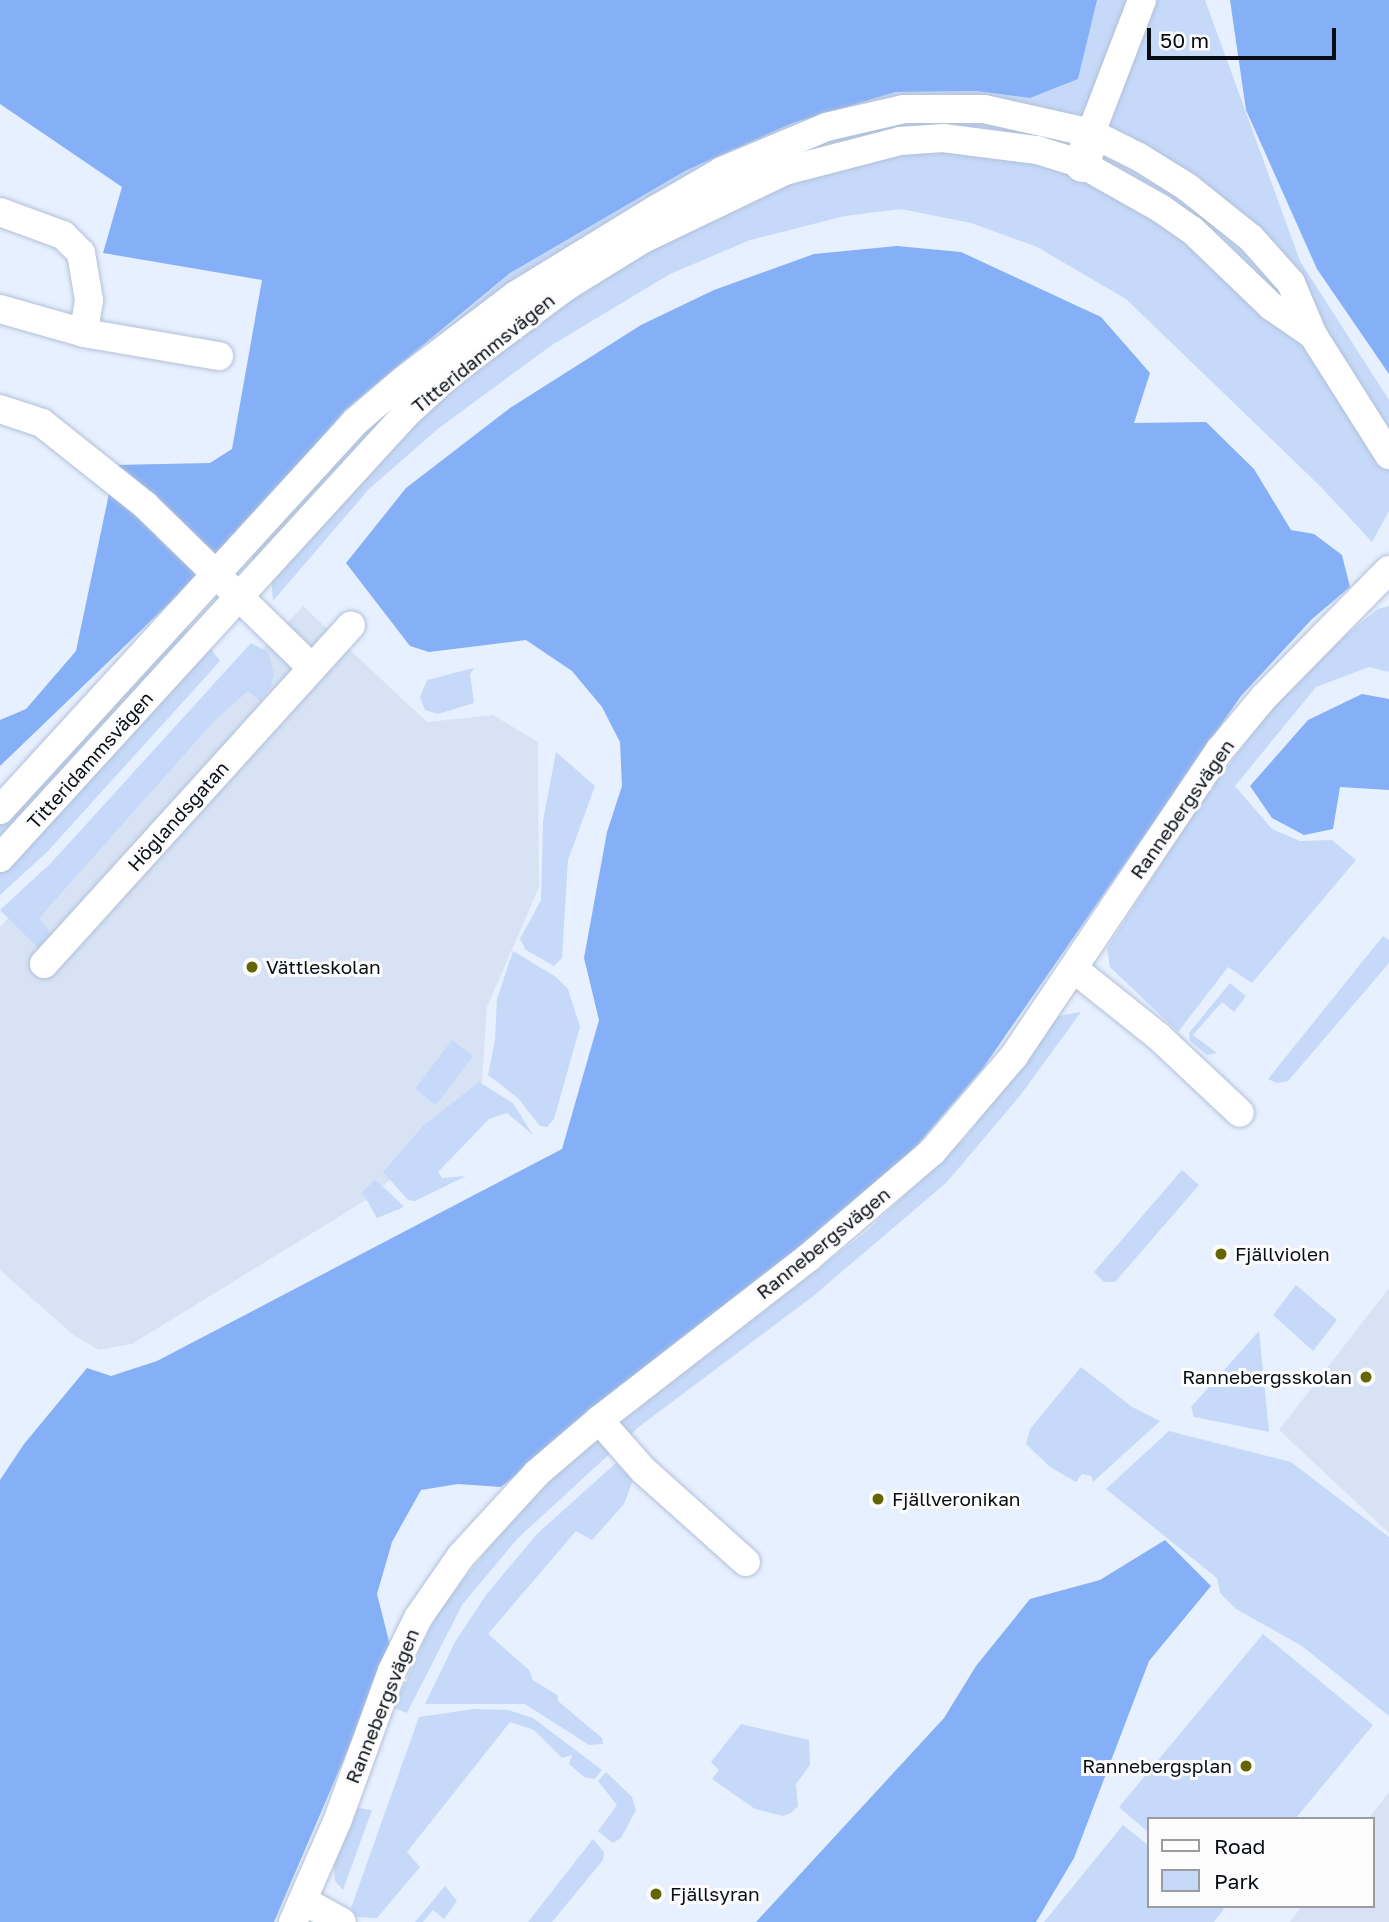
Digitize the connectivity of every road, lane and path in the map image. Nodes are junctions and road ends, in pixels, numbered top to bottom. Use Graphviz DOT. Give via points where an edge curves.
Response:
graph roads {
  1 [pos="1142,0"];
  2 [pos="1086,149"];
  3 [pos="0,212"];
  4 [pos="0,309"];
  5 [pos="84,333"];
  6 [pos="219,356"];
  7 [pos="0,409"];
  8 [pos="1389,456"];
  9 [pos="1389,570"];
  10 [pos="217,576"];
  11 [pos="237,597"];
  12 [pos="351,626"];
  13 [pos="312,668"];
  14 [pos="0,810"];
  15 [pos="0,858"];
  16 [pos="44,964"];
  17 [pos="1074,969"];
  18 [pos="1240,1113"];
  19 [pos="598,1420"];
  20 [pos="746,1562"];
  21 [pos="299,1911"];
  22 [pos="342,1922"];
  1 -- 2 [label="street"];
  2 -- 8 [label="street" via="1187,187 1251,238 1291,284 1313,335"];
  2 -- 10 [label="street, Titteridammsvägen" via="984,109 904,109 825,127 722,171 580,255 465,331 355,422"];
  2 -- 11 [label="street, Titteridammsvägen" via="1037,150 970,140 900,141 785,171 683,217 567,286 453,371 406,414"];
  3 -- 5 [label="street" via="63,235 81,253 89,300"];
  4 -- 5 [label="street"];
  5 -- 6 [label="street"];
  7 -- 10 [label="street" via="42,423 145,505"];
  9 -- 17 [label="street, Rannebergsvägen" via="1264,697 1220,750"];
  10 -- 11 [label="street"];
  10 -- 14 [label="street, Titteridammsvägen"];
  11 -- 13 [label="street"];
  11 -- 15 [label="street, Titteridammsvägen"];
  12 -- 13 [label="street, Höglandsgatan"];
  13 -- 16 [label="street, Höglandsgatan"];
  17 -- 18 [label="street" via="1158,1036"];
  17 -- 19 [label="street, Rannebergsvägen" via="1014,1056 932,1152 810,1257"];
  19 -- 20 [label="street" via="660,1486"];
  19 -- 21 [label="street, Rannebergsvägen" via="497,1515 461,1556 418,1618 392,1671"];
  21 -- 22 [label="street"];
}
